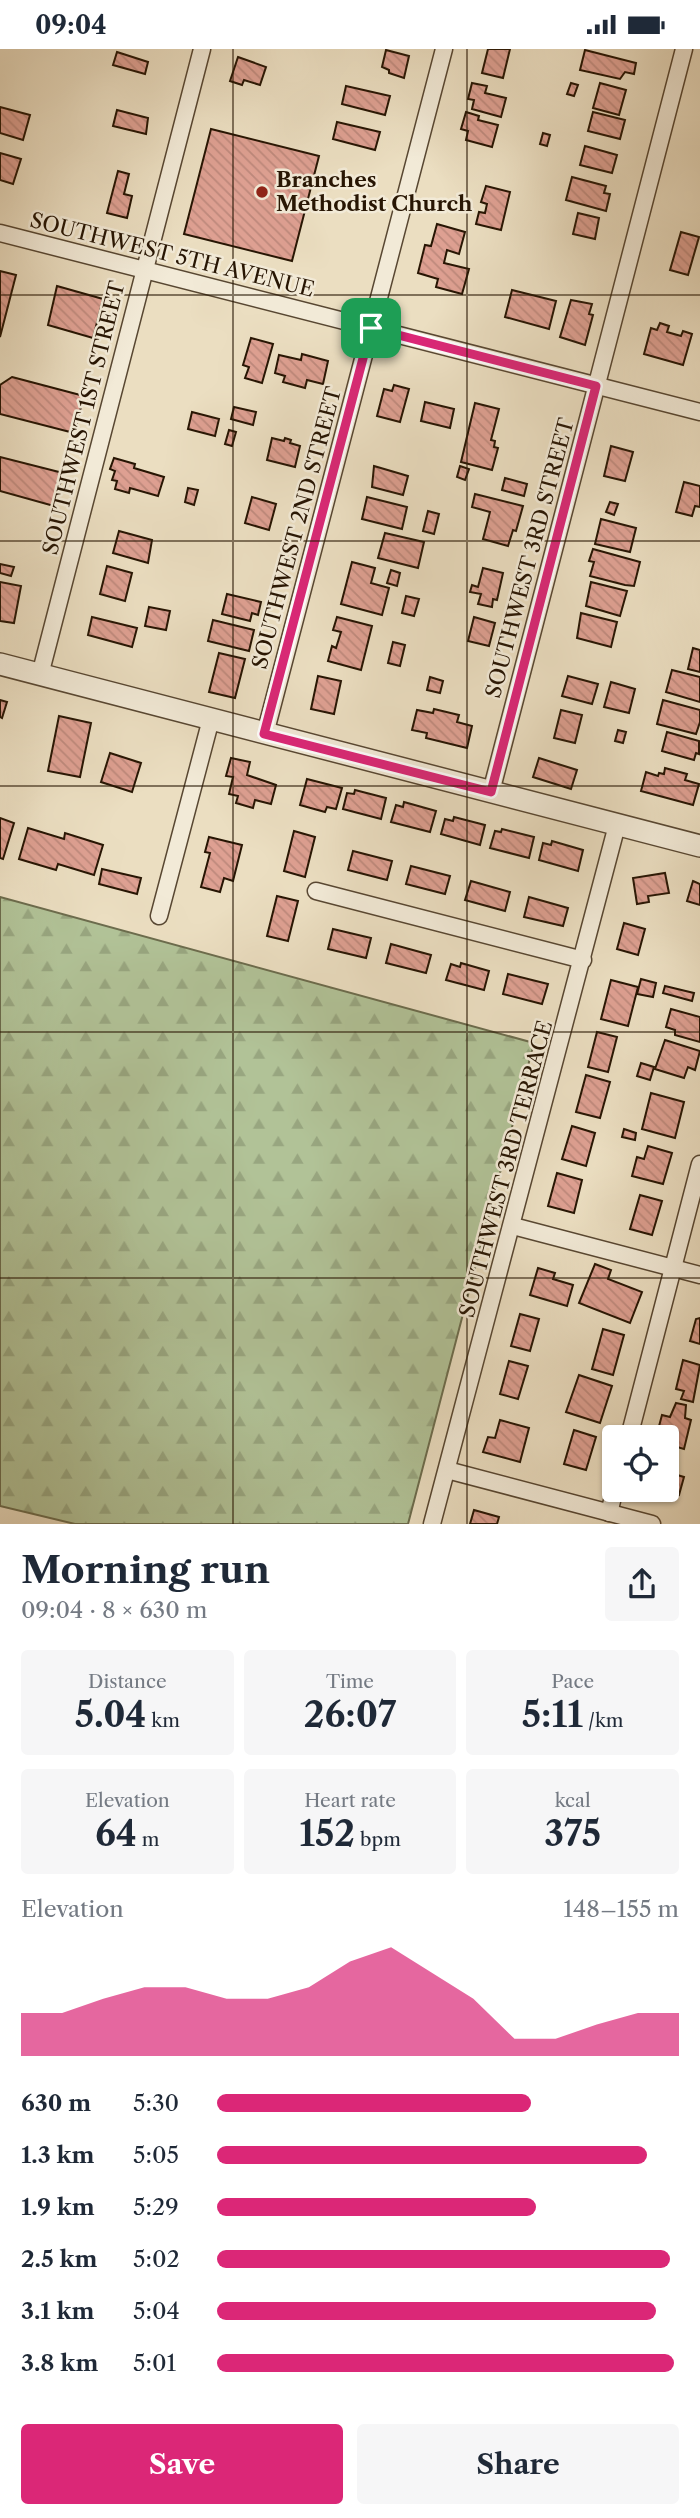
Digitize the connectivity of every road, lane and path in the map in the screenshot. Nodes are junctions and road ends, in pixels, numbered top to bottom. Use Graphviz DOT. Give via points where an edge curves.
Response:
graph roads {
  1 [pos="202,49"];
  2 [pos="444,49"];
  3 [pos="684,49"];
  4 [pos="0,233"];
  5 [pos="143,269"];
  6 [pos="371,328"];
  7 [pos="596,386"];
  8 [pos="700,412"];
  9 [pos="0,664"];
  10 [pos="40,675"];
  11 [pos="211,719"];
  12 [pos="264,734"];
  13 [pos="491,792"];
  14 [pos="617,825"];
  15 [pos="700,846"];
  16 [pos="316,891"];
  17 [pos="159,916"];
  18 [pos="583,960"];
  19 [pos="700,1164"];
  20 [pos="513,1226"];
  21 [pos="673,1267"];
  22 [pos="700,1275"];
  23 [pos="632,1425"];
  24 [pos="447,1470"];
  25 [pos="612,1502"];
  26 [pos="609,1513"];
  27 [pos="432,1524"];
  28 [pos="652,1524"];
  1 -- 5 [label="street, SOUTHWEST 1ST STREET"];
  2 -- 6 [label="street, SOUTHWEST 2ND STREET"];
  3 -- 7 [label="street, SOUTHWEST 3RD STREET"];
  4 -- 5 [label="street, SOUTHWEST 5TH AVENUE"];
  5 -- 6 [label="street, SOUTHWEST 5TH AVENUE"];
  5 -- 10 [label="street, SOUTHWEST 1ST STREET"];
  6 -- 7 [label="street, SOUTHWEST 5TH AVENUE"];
  6 -- 12 [label="street, SOUTHWEST 2ND STREET"];
  7 -- 8 [label="street, SOUTHWEST 5TH AVENUE"];
  7 -- 13 [label="street, SOUTHWEST 3RD STREET"];
  9 -- 10 [label="street"];
  10 -- 11 [label="street"];
  11 -- 12 [label="street"];
  11 -- 17 [label="street"];
  12 -- 13 [label="street"];
  13 -- 14 [label="street"];
  14 -- 15 [label="street"];
  14 -- 18 [label="street, SOUTHWEST 3RD TERRACE"];
  16 -- 18 [label="street"];
  18 -- 20 [label="street, SOUTHWEST 3RD TERRACE"];
  19 -- 21 [label="street"];
  20 -- 21 [label="street"];
  20 -- 24 [label="street, SOUTHWEST 3RD TERRACE"];
  21 -- 22 [label="street"];
  21 -- 23 [label="street"];
  24 -- 26 [label="street"];
  24 -- 27 [label="street, SOUTHWEST 3RD TERRACE"];
  25 -- 26 [label="street"];
  26 -- 28 [label="street"];
}
